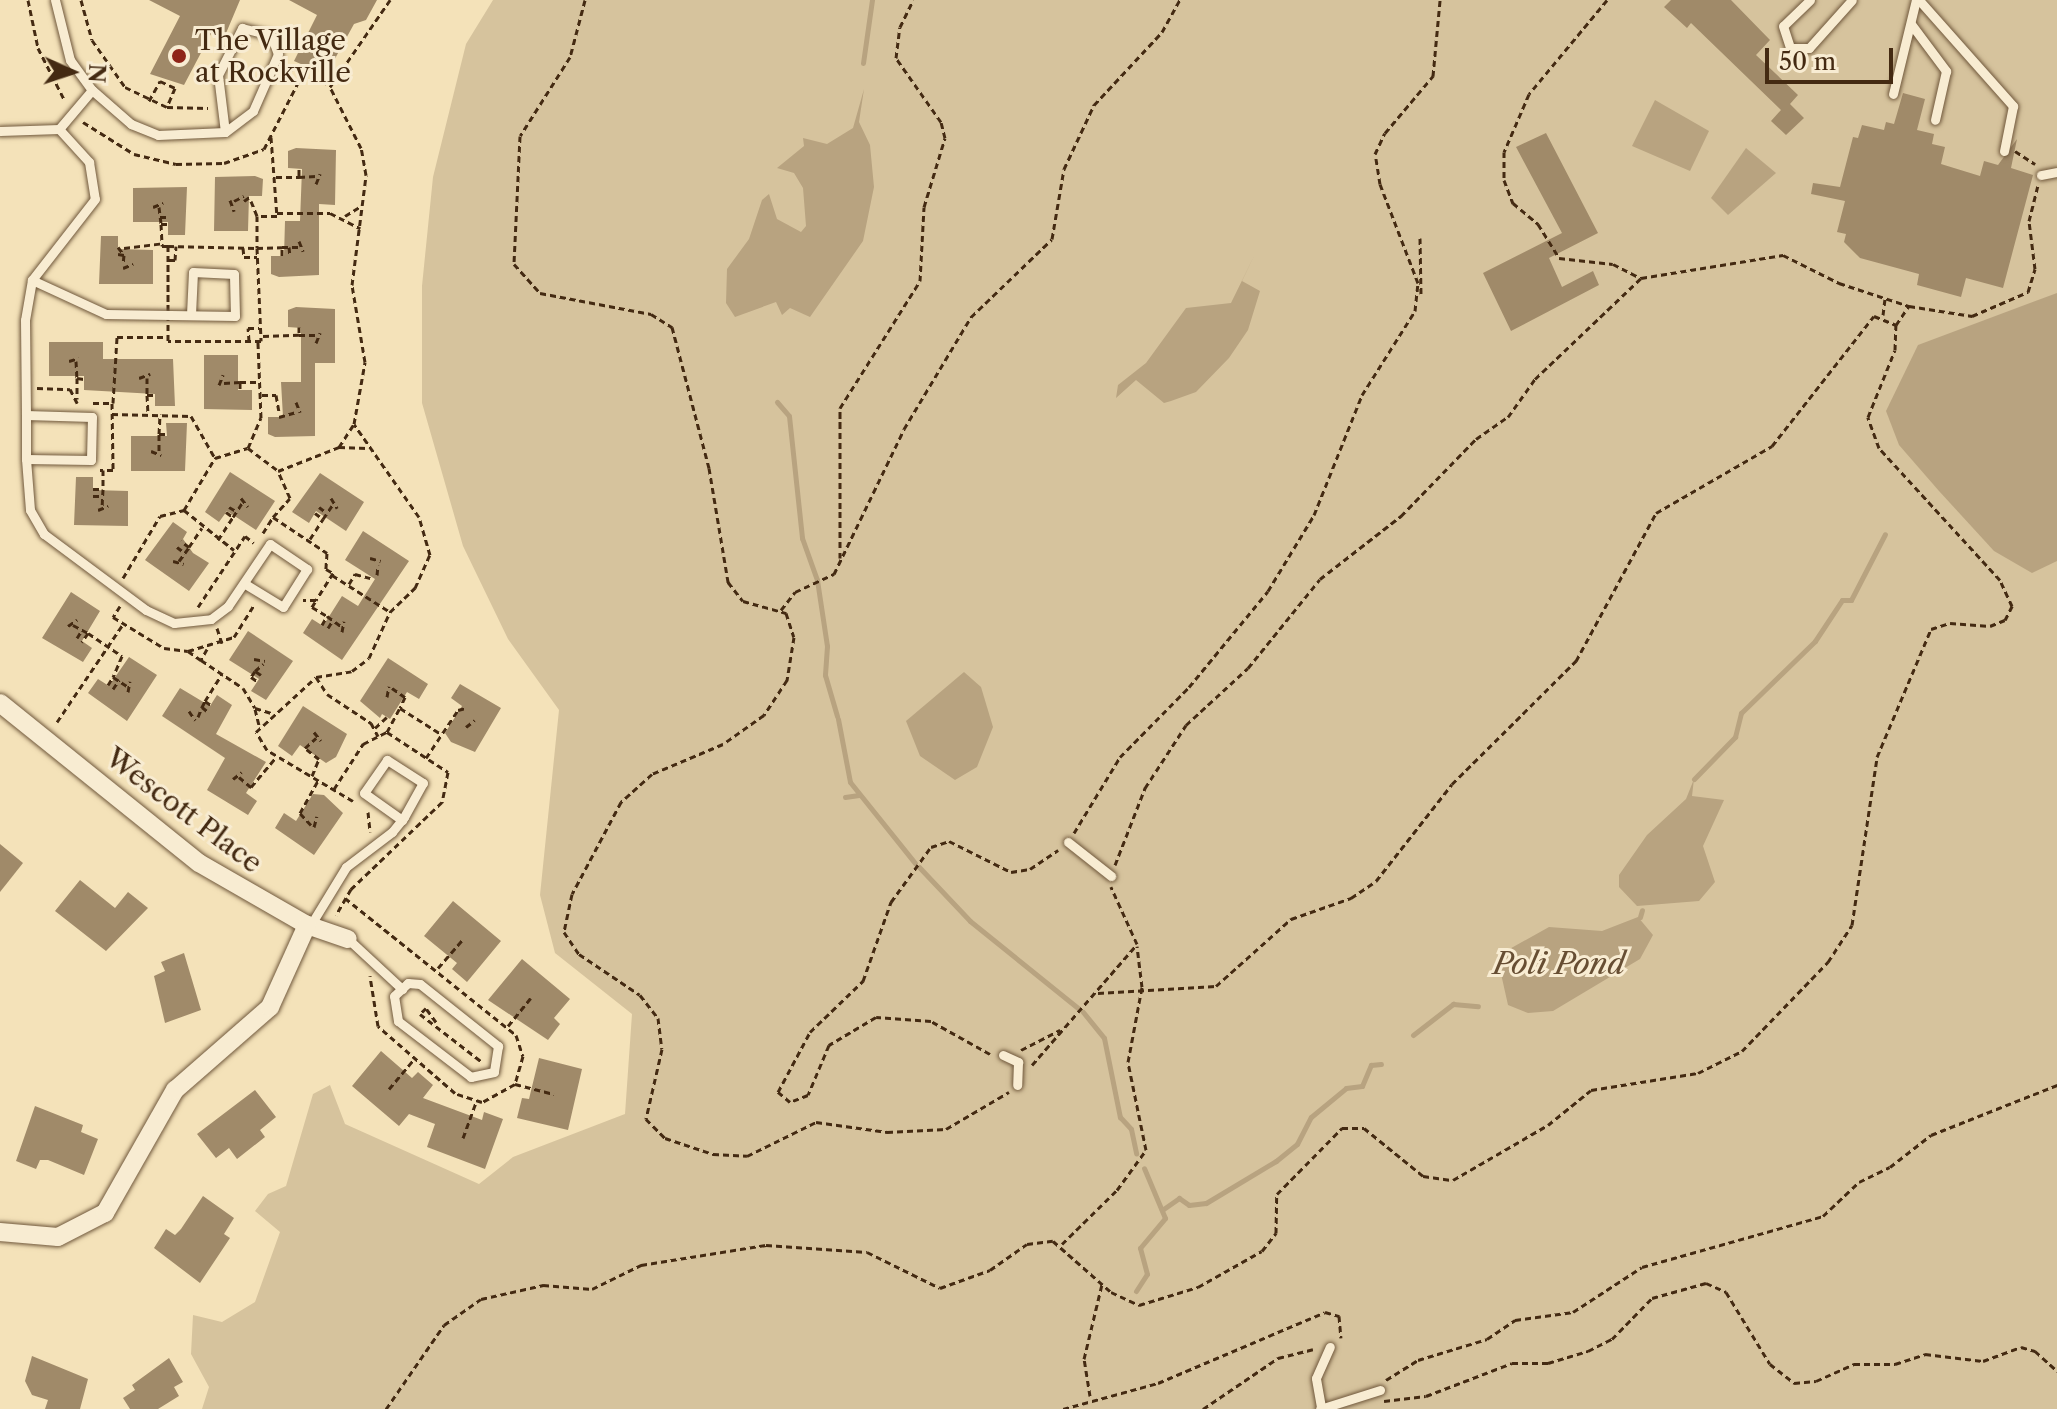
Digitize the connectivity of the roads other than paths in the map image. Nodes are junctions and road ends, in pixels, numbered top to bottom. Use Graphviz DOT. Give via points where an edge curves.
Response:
graph roads {
  1 [pos="55,0"];
  2 [pos="1810,0"];
  3 [pos="1852,0"];
  4 [pos="1918,0"];
  5 [pos="1911,24"];
  6 [pos="92,90"];
  7 [pos="1893,94"];
  8 [pos="1935,120"];
  9 [pos="59,129"];
  10 [pos="0,131"];
  11 [pos="225,132"];
  12 [pos="2004,151"];
  13 [pos="2057,172"];
  14 [pos="2041,175"];
  15 [pos="32,280"];
  16 [pos="191,314"];
  17 [pos="26,415"];
  18 [pos="26,459"];
  19 [pos="245,584"];
  20 [pos="0,703"];
  21 [pos="402,820"];
  22 [pos="1068,842"];
  23 [pos="1111,876"];
  24 [pos="309,926"];
  25 [pos="348,939"];
  26 [pos="402,989"];
  27 [pos="1003,1055"];
  28 [pos="1017,1085"];
  29 [pos="0,1232"];
  30 [pos="1330,1347"];
  31 [pos="1380,1390"];
  32 [pos="1321,1408"];
  1 -- 6 [label="lane" via="70,60"];
  2 -- 3 [label="lane" via="1783,26 1790,48 1809,48"];
  4 -- 5 [label="lane"];
  4 -- 12 [label="lane" via="2013,106"];
  5 -- 7 [label="lane"];
  5 -- 8 [label="lane" via="1946,71"];
  6 -- 9 [label="lane"];
  6 -- 11 [label="lane" via="131,124 158,135"];
  9 -- 10 [label="lane"];
  9 -- 15 [label="lane" via="89,162 95,199"];
  11 -- 11 [label="lane" via="253,111 276,62 277,40 257,28 237,34 218,75"];
  13 -- 14 [label="lane"];
  15 -- 16 [label="lane" via="106,314"];
  15 -- 17 [label="lane" via="25,320"];
  16 -- 16 [label="lane" via="235,316 234,274 193,272"];
  17 -- 18 [label="lane"];
  17 -- 18 [label="lane" via="92,417 91,460"];
  18 -- 19 [label="lane" via="30,510 44,534 116,589 174,623 193,625 228,606"];
  19 -- 19 [label="lane" via="270,544 307,569 283,607"];
  20 -- 24 [label="street, Wescott Place" via="199,863"];
  21 -- 21 [label="lane" via="423,783 387,760 364,793"];
  21 -- 24 [label="lane" via="376,849 346,867"];
  22 -- 23 [label="lane"];
  24 -- 25 [label="street, Wescott Place"];
  24 -- 29 [label="street" via="270,1007 175,1090 105,1213 58,1237"];
  25 -- 26 [label="lane"];
  26 -- 26 [label="lane" via="420,984 498,1046 494,1072 471,1077 398,1021 394,996"];
  27 -- 28 [label="lane" via="1018,1062"];
  30 -- 32 [label="lane" via="1316,1378"];
  31 -- 32 [label="lane"];
}
